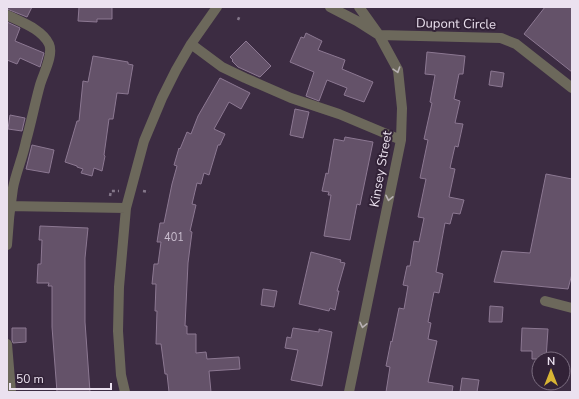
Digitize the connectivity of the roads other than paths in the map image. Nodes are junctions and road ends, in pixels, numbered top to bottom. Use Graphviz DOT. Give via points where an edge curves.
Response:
graph roads {
  1 [pos="217,7"];
  2 [pos="330,7"];
  3 [pos="359,7"];
  4 [pos="7,16"];
  5 [pos="379,36"];
  6 [pos="191,44"];
  7 [pos="572,88"];
  8 [pos="401,140"];
  9 [pos="9,206"];
  10 [pos="126,208"];
  11 [pos="7,245"];
  12 [pos="545,301"];
  13 [pos="572,308"];
  14 [pos="7,344"];
  15 [pos="11,392"];
  16 [pos="125,392"];
  17 [pos="349,392"];
  1 -- 6 [label="street"];
  2 -- 5 [label="street"];
  3 -- 5 [label="street, Kinsey Street"];
  4 -- 9 [label="street" via="35,30 50,45 48,62"];
  5 -- 7 [label="street, Dupont Circle" via="501,38 516,44"];
  5 -- 8 [label="street, Kinsey Street, one-way" via="398,70 402,108"];
  6 -- 8 [label="street" via="222,67 245,78"];
  6 -- 10 [label="street" via="162,98 144,142"];
  8 -- 17 [label="street, Kinsey Street, one-way"];
  9 -- 10 [label="street"];
  9 -- 11 [label="street"];
  10 -- 16 [label="street" via="118,287 118,331 121,375"];
  12 -- 13 [label="street"];
  14 -- 15 [label="street"];
}
